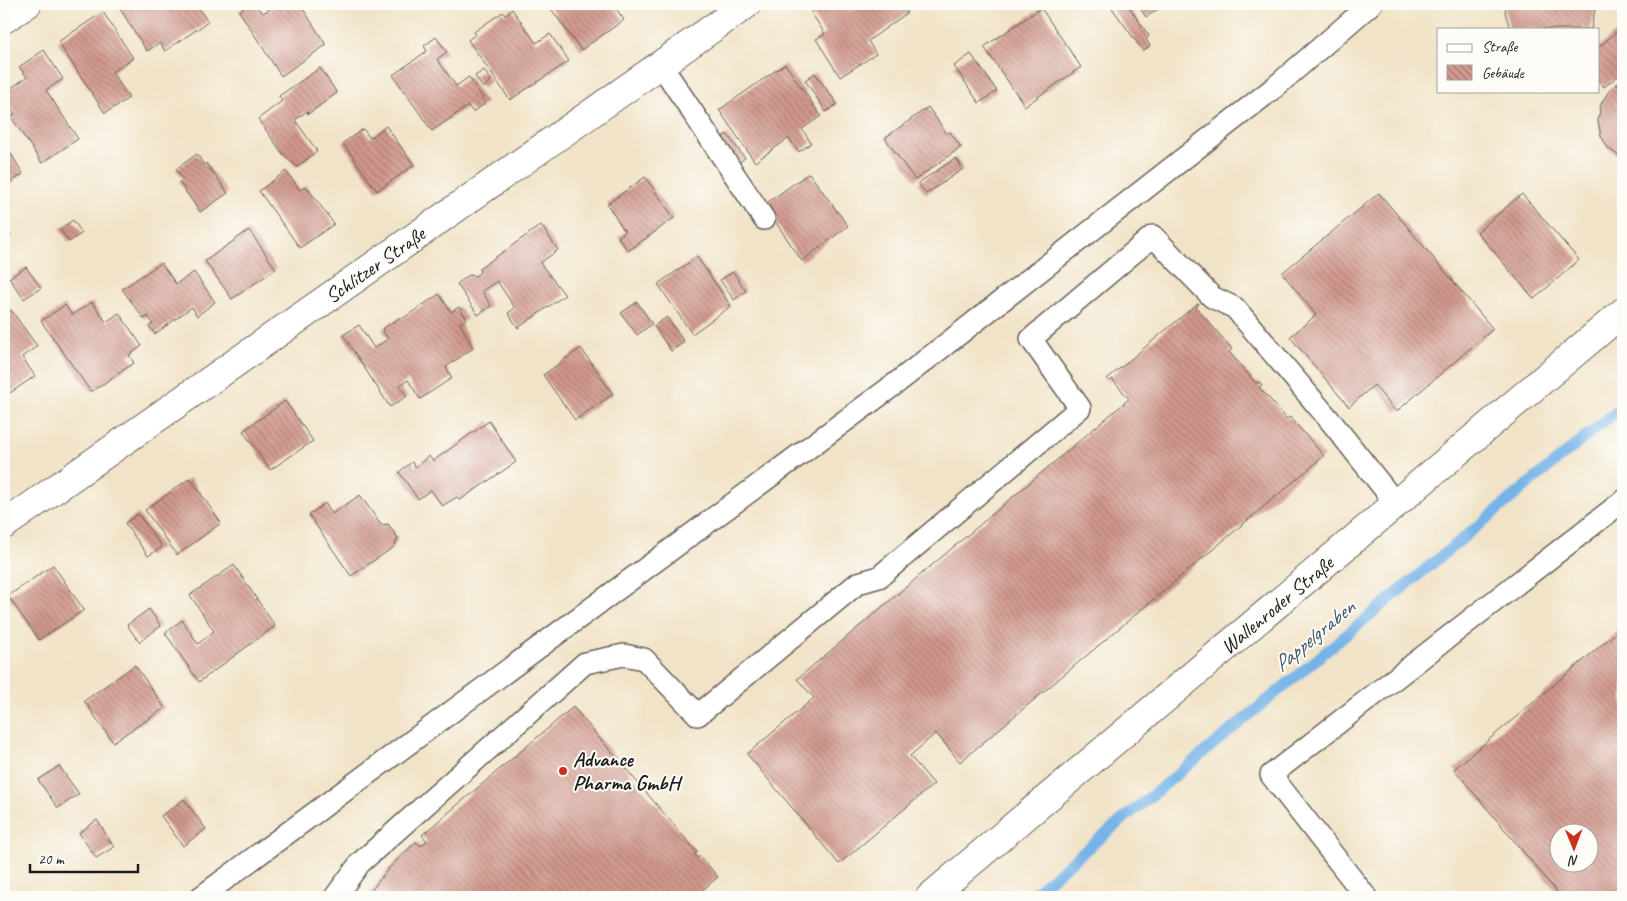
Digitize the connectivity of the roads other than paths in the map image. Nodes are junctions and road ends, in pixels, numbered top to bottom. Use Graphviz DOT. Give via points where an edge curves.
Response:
graph roads {
  1 [pos="26,4"];
  2 [pos="747,4"];
  3 [pos="1371,4"];
  4 [pos="4,19"];
  5 [pos="661,65"];
  6 [pos="764,219"];
  7 [pos="1623,312"];
  8 [pos="1623,500"];
  9 [pos="1397,505"];
  10 [pos="4,525"];
  11 [pos="201,897"];
  12 [pos="335,897"];
  13 [pos="930,897"];
  14 [pos="1366,897"];
  1 -- 4 [label="street"];
  2 -- 5 [label="street, Schlitzer Straße"];
  3 -- 11 [label="lane" via="1275,87 899,381"];
  5 -- 6 [label="lane"];
  5 -- 10 [label="street, Schlitzer Straße"];
  7 -- 9 [label="street, Wallenroder Straße"];
  8 -- 14 [label="lane" via="1271,776"];
  9 -- 12 [label="lane" via="1235,308 1212,297 1153,236 1031,339 1080,408 879,577 858,583 698,715 644,659 624,655 585,663 360,863"];
  9 -- 13 [label="street, Wallenroder Straße"];
}
